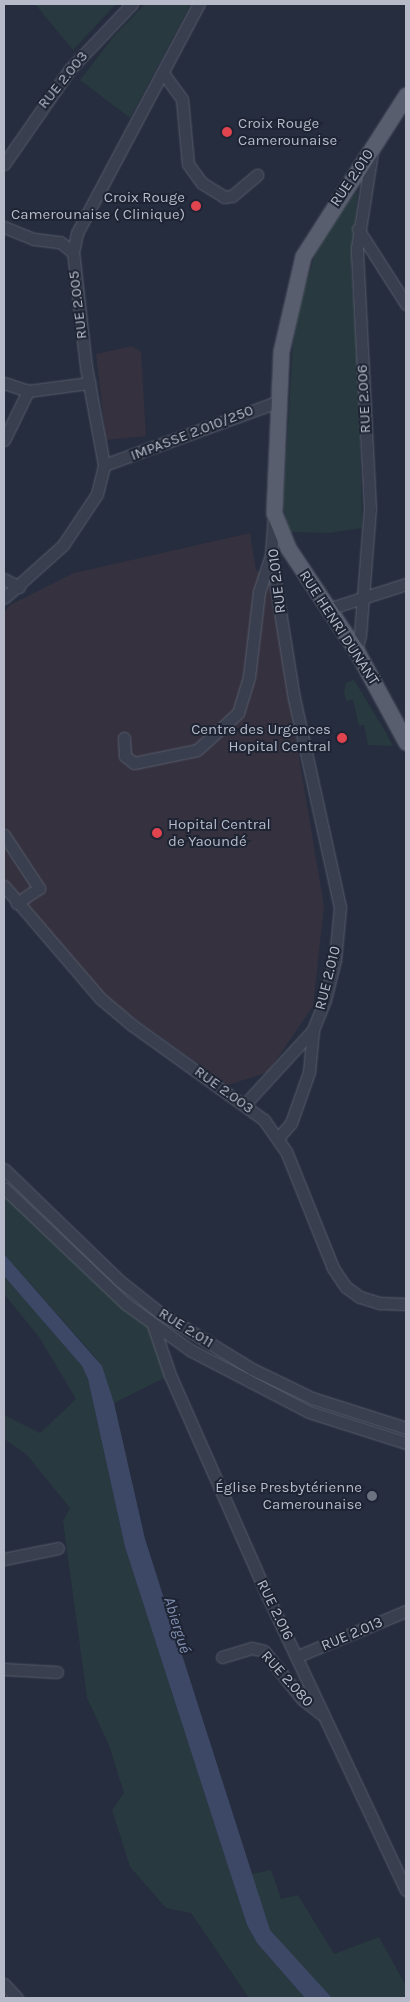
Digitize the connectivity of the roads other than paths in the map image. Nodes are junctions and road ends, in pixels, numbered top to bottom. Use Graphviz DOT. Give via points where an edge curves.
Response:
graph roads {
  1 [pos="132,4"];
  2 [pos="200,4"];
  3 [pos="163,73"];
  4 [pos="406,95"];
  5 [pos="373,147"];
  6 [pos="4,164"];
  7 [pos="257,176"];
  8 [pos="4,227"];
  9 [pos="358,229"];
  10 [pos="73,252"];
  11 [pos="406,304"];
  12 [pos="4,383"];
  13 [pos="89,383"];
  14 [pos="28,392"];
  15 [pos="280,401"];
  16 [pos="4,440"];
  17 [pos="104,465"];
  18 [pos="274,513"];
  19 [pos="271,555"];
  20 [pos="4,579"];
  21 [pos="406,584"];
  22 [pos="19,586"];
  23 [pos="363,597"];
  24 [pos="4,598"];
  25 [pos="328,609"];
  26 [pos="356,650"];
  27 [pos="124,738"];
  28 [pos="406,742"];
  29 [pos="4,835"];
  30 [pos="4,886"];
  31 [pos="17,903"];
  32 [pos="313,1030"];
  33 [pos="245,1104"];
  34 [pos="278,1138"];
  35 [pos="4,1169"];
  36 [pos="4,1188"];
  37 [pos="406,1304"];
  38 [pos="153,1325"];
  39 [pos="406,1428"];
  40 [pos="406,1443"];
  41 [pos="58,1548"];
  42 [pos="4,1559"];
  43 [pos="406,1611"];
  44 [pos="222,1656"];
  45 [pos="298,1656"];
  46 [pos="4,1669"];
  47 [pos="57,1672"];
  48 [pos="322,1716"];
  49 [pos="406,1890"];
  50 [pos="4,1984"];
  51 [pos="17,1998"];
  1 -- 6 [label="street, RUE 2.003" via="70,69"];
  2 -- 3 [label="street, RUE 2.005"];
  3 -- 7 [label="street" via="182,99 188,164 202,183 224,197 232,196"];
  3 -- 10 [label="street, RUE 2.005" via="77,233"];
  4 -- 5 [label="main road, RUE 2.010"];
  5 -- 9 [label="street, RUE 2.006"];
  5 -- 15 [label="main road, RUE 2.010" via="302,256 282,351"];
  8 -- 10 [label="street" via="34,239 60,242"];
  9 -- 11 [label="street"];
  9 -- 23 [label="street, RUE 2.006" via="370,509"];
  10 -- 13 [label="street, RUE 2.005"];
  12 -- 14 [label="street"];
  13 -- 14 [label="street"];
  13 -- 17 [label="street, RUE 2.005"];
  14 -- 16 [label="street"];
  15 -- 17 [label="street, IMPASSE 2.010/250"];
  15 -- 18 [label="main road, RUE 2.010"];
  17 -- 22 [label="street, RUE 2.005" via="97,494 78,526 56,552"];
  18 -- 19 [label="street, RUE 2.010"];
  18 -- 25 [label="main road, RUE HENRI DUNANT" via="288,548"];
  19 -- 27 [label="street" via="259,592 249,677 238,714 197,750 134,763 125,756"];
  19 -- 32 [label="street, RUE 2.010" via="294,698 340,908 335,960"];
  20 -- 22 [label="street"];
  21 -- 23 [label="street"];
  22 -- 24 [label="street, RUE 2.005"];
  23 -- 25 [label="street"];
  23 -- 26 [label="street, RUE 2.006"];
  25 -- 26 [label="main road, RUE HENRI DUNANT"];
  26 -- 28 [label="main road, RUE HENRI DUNANT"];
  29 -- 31 [label="street" via="39,888"];
  30 -- 31 [label="street, RUE 2.003"];
  31 -- 33 [label="street, RUE 2.003" via="73,969 132,1025"];
  32 -- 33 [label="street, RUE 2.010"];
  32 -- 34 [label="street, RUE 2.010" via="309,1072 298,1109"];
  33 -- 34 [label="street, RUE 2.003"];
  34 -- 37 [label="street, RUE 2.003" via="333,1268 346,1287 360,1297 380,1303"];
  35 -- 39 [label="street, RUE 2.011" via="120,1281 160,1312 252,1369 312,1398"];
  36 -- 38 [label="street, RUE 2.011" via="99,1280"];
  38 -- 40 [label="street, RUE 2.011" via="246,1382 308,1412"];
  38 -- 45 [label="street, RUE 2.016" via="170,1375 268,1597"];
  41 -- 42 [label="street"];
  43 -- 45 [label="street, RUE 2.013"];
  44 -- 48 [label="street, RUE 2.080" via="252,1648 264,1651 302,1699"];
  45 -- 48 [label="street, RUE 2.016"];
  46 -- 47 [label="street"];
  48 -- 49 [label="street, RUE 2.016"];
  50 -- 51 [label="street"];
}
